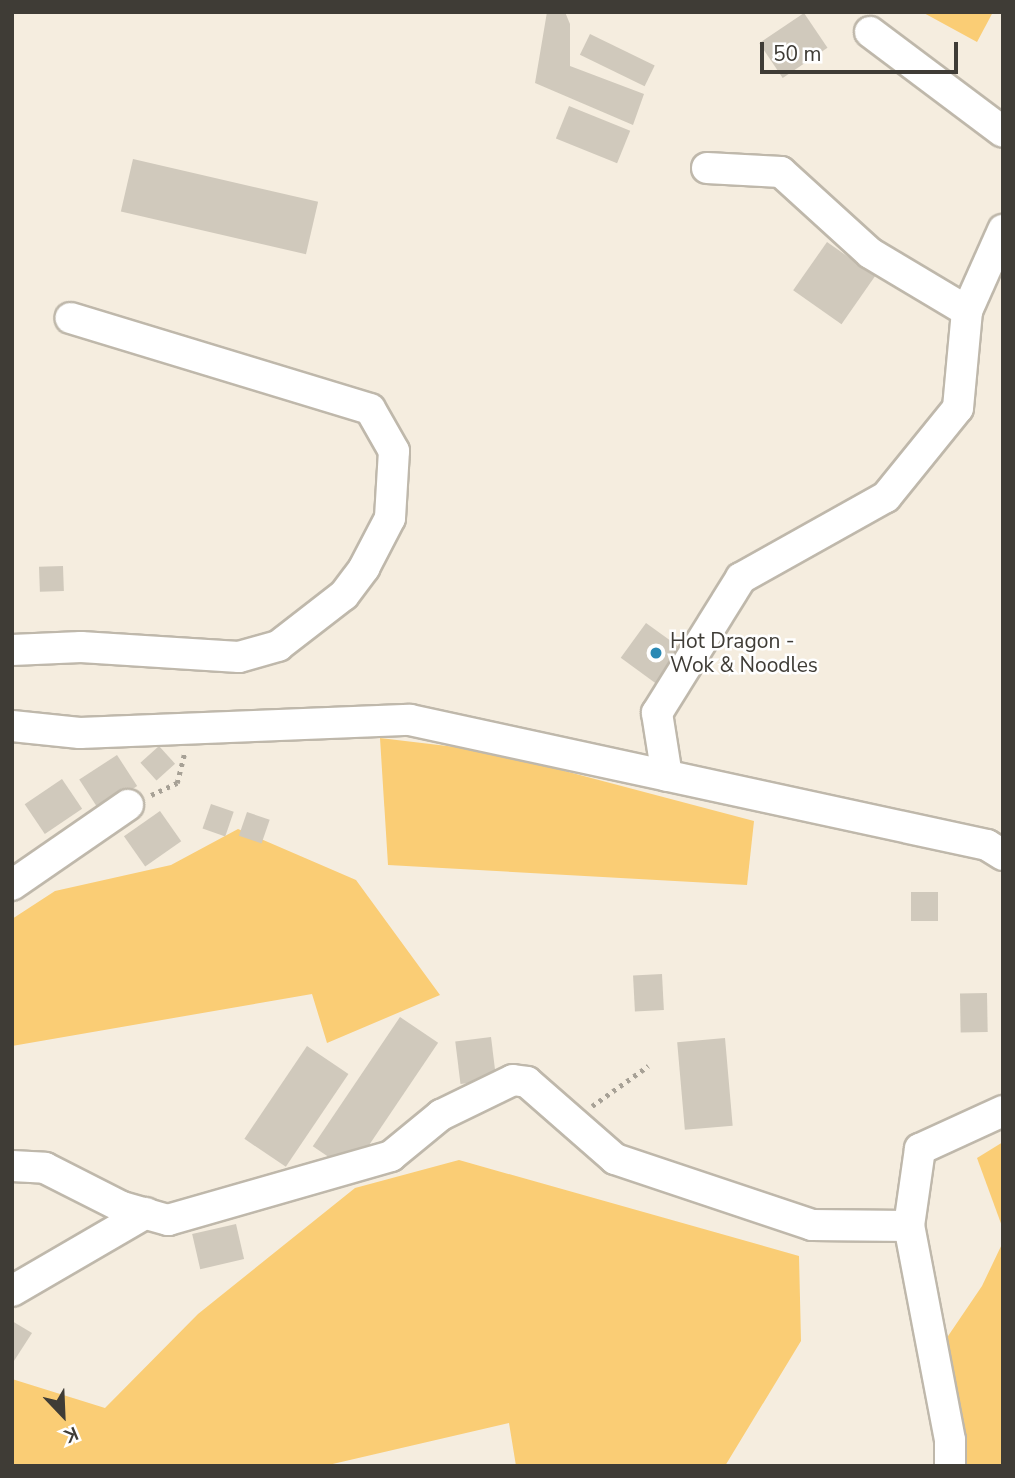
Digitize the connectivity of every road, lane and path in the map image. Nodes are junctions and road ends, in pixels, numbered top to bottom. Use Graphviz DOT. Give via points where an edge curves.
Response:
graph roads {
  1 [pos="870,32"];
  2 [pos="1003,132"];
  3 [pos="707,168"];
  4 [pos="1003,230"];
  5 [pos="967,311"];
  6 [pos="70,318"];
  7 [pos="12,650"];
  8 [pos="12,726"];
  9 [pos="191,728"];
  10 [pos="667,776"];
  11 [pos="128,805"];
  12 [pos="1003,855"];
  13 [pos="12,885"];
  14 [pos="648,1066"];
  15 [pos="1003,1111"];
  16 [pos="572,1121"];
  17 [pos="12,1166"];
  18 [pos="146,1213"];
  19 [pos="909,1226"];
  20 [pos="12,1292"];
  21 [pos="950,1466"];
  1 -- 2 [label="street"];
  3 -- 5 [label="street" via="781,172 870,253"];
  4 -- 5 [label="street"];
  5 -- 10 [label="street" via="958,408 886,497 741,578 657,713"];
  6 -- 7 [label="street" via="370,409 394,451 390,518 344,595 278,646 239,657 81,647"];
  8 -- 9 [label="street" via="80,733"];
  9 -- 10 [label="street" via="410,720"];
  9 -- 11 [label="path" via="177,783"];
  10 -- 12 [label="street" via="988,845"];
  11 -- 13 [label="street"];
  14 -- 16 [label="path"];
  15 -- 19 [label="street" via="920,1149"];
  16 -- 18 [label="street" via="527,1082 513,1080 441,1115 391,1156 168,1220"];
  16 -- 19 [label="street" via="615,1159 812,1225"];
  17 -- 18 [label="street" via="45,1168 122,1207"];
  18 -- 20 [label="street"];
  19 -- 21 [label="street" via="950,1440"];
}
